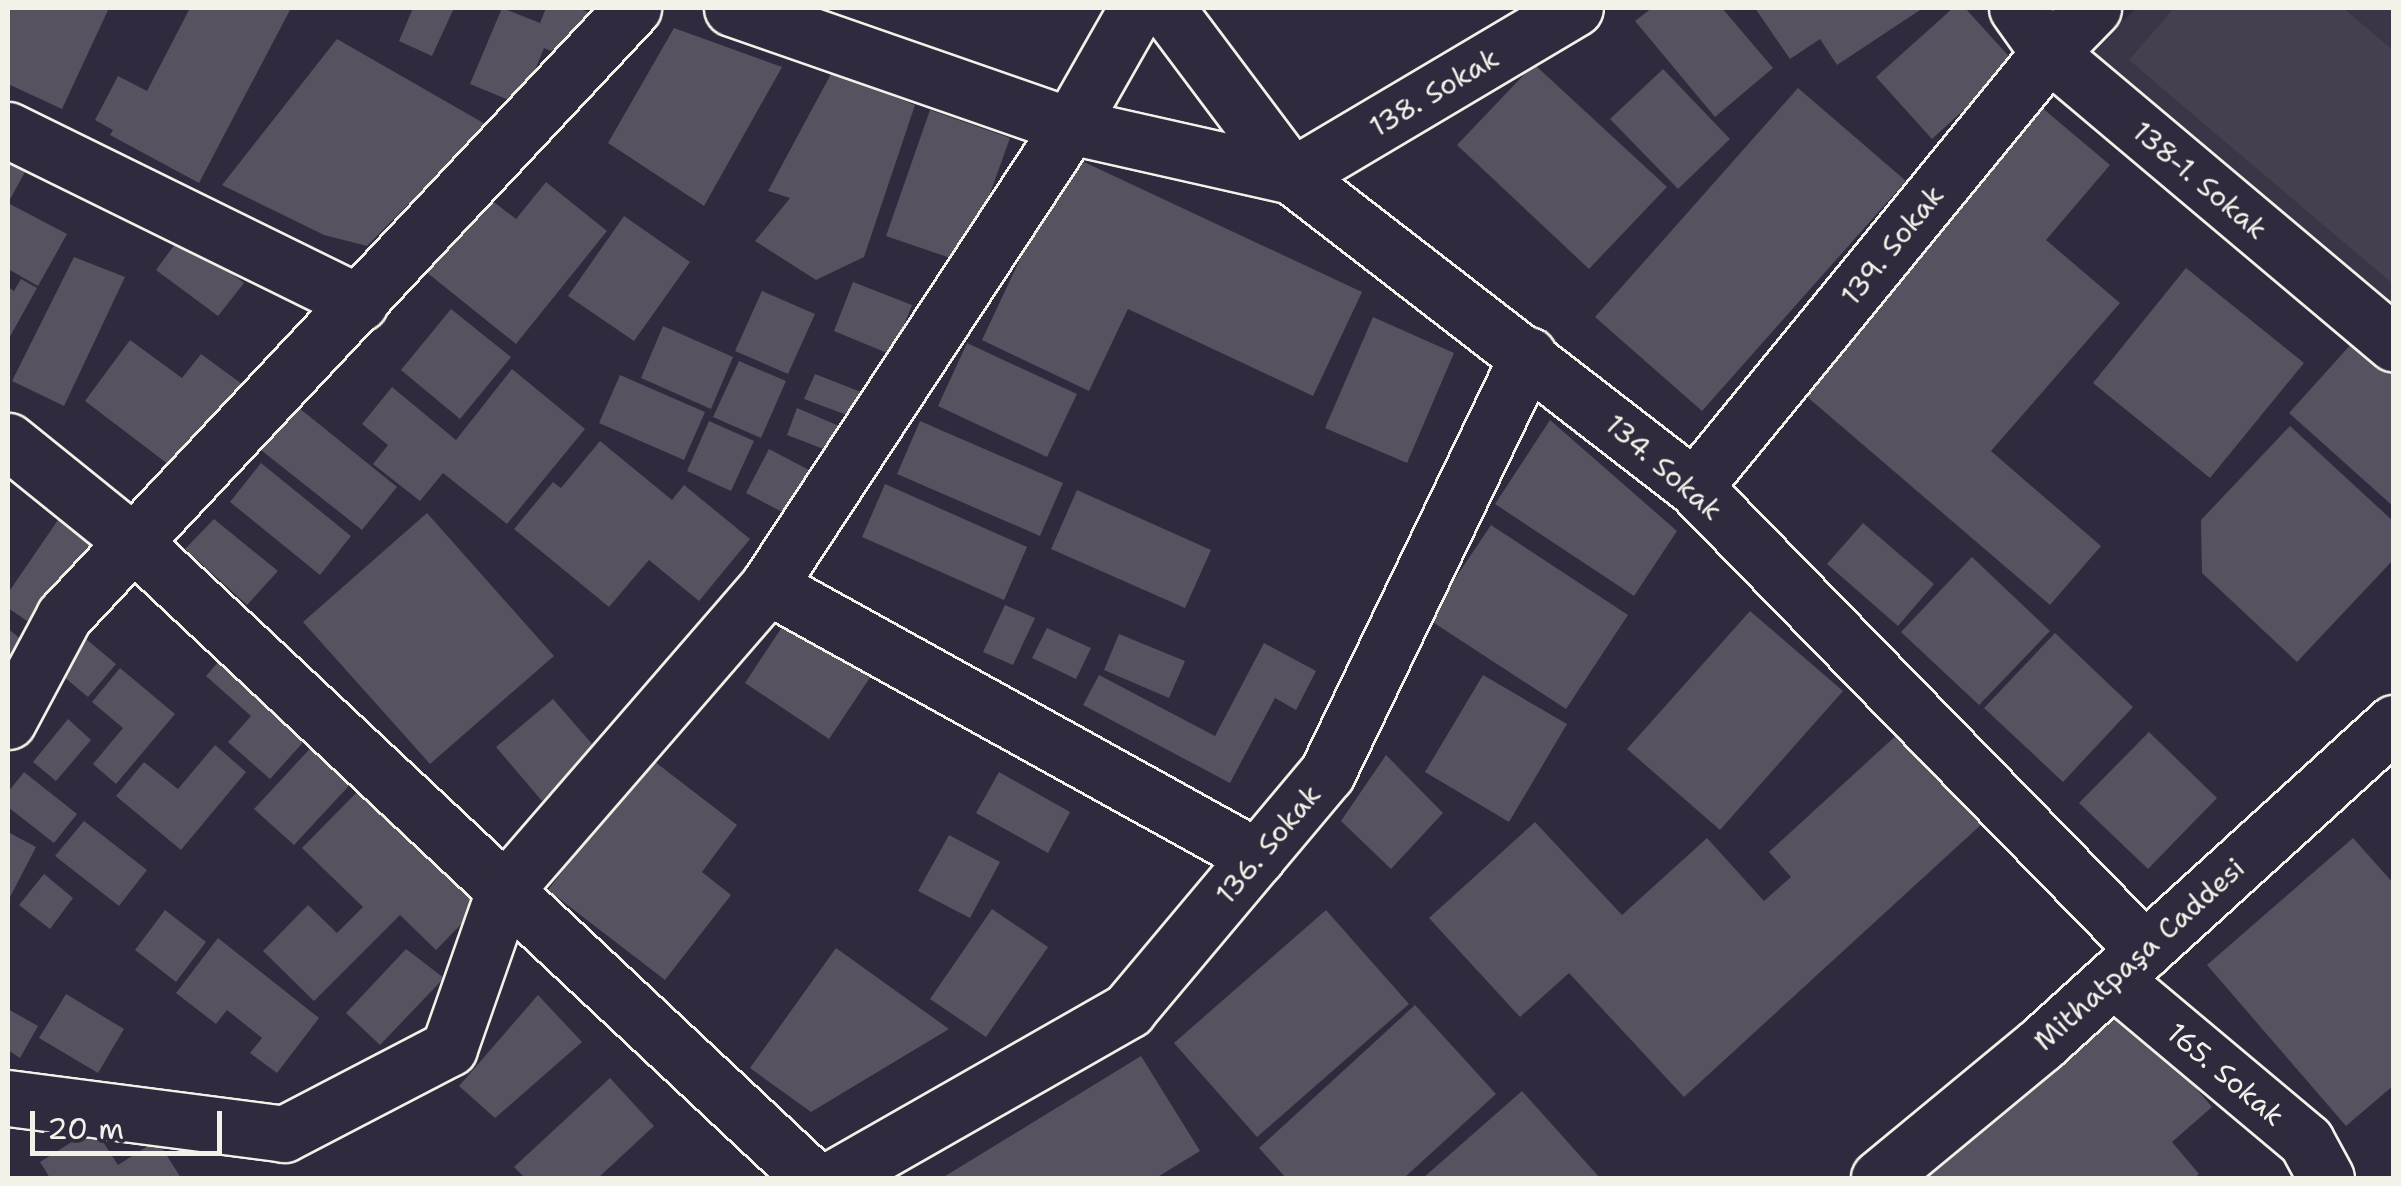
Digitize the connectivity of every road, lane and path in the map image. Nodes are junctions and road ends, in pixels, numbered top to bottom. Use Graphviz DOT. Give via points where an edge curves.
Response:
graph roads {
  1 [pos="633,8"];
  2 [pos="732,8"];
  3 [pos="1137,8"];
  4 [pos="1166,8"];
  5 [pos="1575,8"];
  6 [pos="2017,8"];
  7 [pos="2093,8"];
  8 [pos="2049,53"];
  9 [pos="1070,126"];
  10 [pos="8,130"];
  11 [pos="1292,176"];
  12 [pos="360,303"];
  13 [pos="2394,344"];
  14 [pos="1528,355"];
  15 [pos="8,441"];
  16 [pos="1694,487"];
  17 [pos="133,542"];
  18 [pos="768,586"];
  19 [pos="8,722"];
  20 [pos="2394,723"];
  21 [pos="1258,856"];
  22 [pos="504,891"];
  23 [pos="2129,965"];
  24 [pos="8,1098"];
  25 [pos="812,1178"];
  26 [pos="834,1178"];
  27 [pos="1879,1178"];
  28 [pos="2326,1178"];
  1 -- 12 [label="street"];
  2 -- 9 [label="street"];
  3 -- 9 [label="street"];
  4 -- 11 [label="street, 134. Sokak"];
  5 -- 11 [label="street, 138. Sokak"];
  6 -- 8 [label="street, 138-1. Sokak"];
  7 -- 8 [label="street, 139. Sokak"];
  8 -- 13 [label="street, 138-1. Sokak"];
  8 -- 16 [label="street, 139. Sokak"];
  9 -- 11 [label="street"];
  9 -- 18 [label="street"];
  10 -- 12 [label="street"];
  11 -- 14 [label="street, 134. Sokak"];
  12 -- 17 [label="street"];
  14 -- 16 [label="street, 134. Sokak"];
  14 -- 21 [label="street, 136. Sokak" via="1327,773"];
  15 -- 17 [label="street"];
  16 -- 23 [label="street, 134. Sokak"];
  17 -- 19 [label="street" via="64,616"];
  17 -- 22 [label="street"];
  18 -- 21 [label="street"];
  18 -- 22 [label="street"];
  20 -- 23 [label="street, Mithatpaşa Caddesi"];
  21 -- 26 [label="street, 136. Sokak" via="1128,1010"];
  22 -- 24 [label="street" via="450,1048 284,1134"];
  22 -- 25 [label="street"];
  23 -- 27 [label="street, Mithatpaşa Caddesi"];
  23 -- 28 [label="street, 165. Sokak" via="2306,1141"];
}
